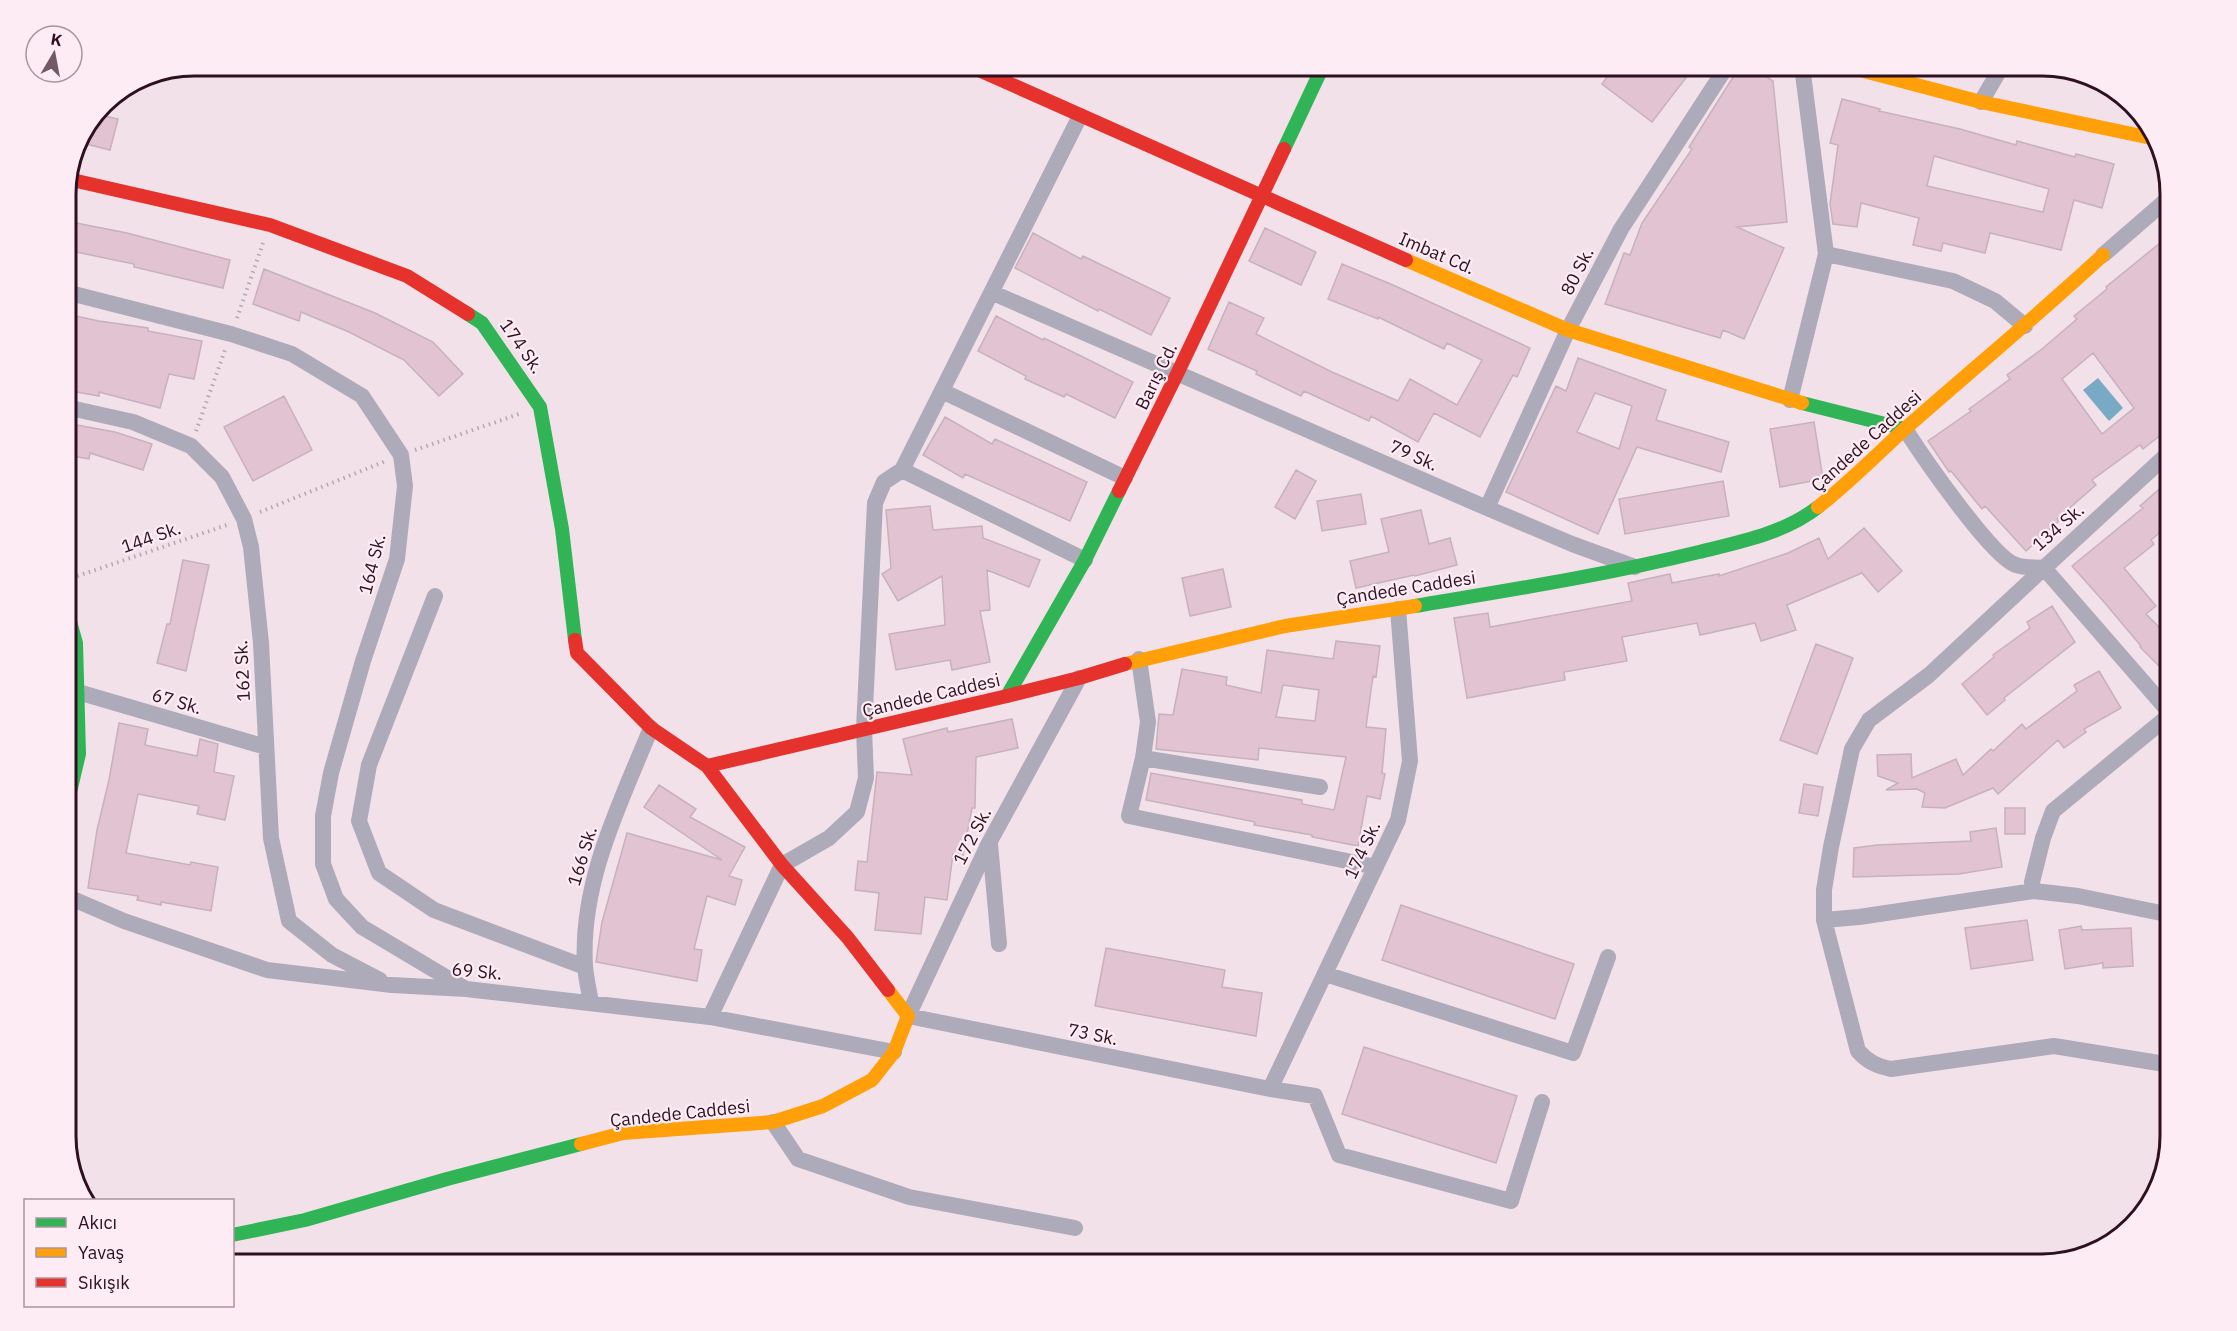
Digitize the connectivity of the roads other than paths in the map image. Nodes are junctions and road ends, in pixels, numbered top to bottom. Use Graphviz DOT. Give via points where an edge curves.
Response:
graph roads {
  1 [pos="994,77"];
  2 [pos="1318,77"];
  3 [pos="1720,77"];
  4 [pos="1803,77"];
  5 [pos="1887,77"];
  6 [pos="1996,77"];
  7 [pos="1981,102"];
  8 [pos="1080,116"];
  9 [pos="2146,137"];
  10 [pos="78,181"];
  11 [pos="1262,197"];
  12 [pos="2160,206"];
  13 [pos="1827,254"];
  14 [pos="2103,255"];
  15 [pos="993,292"];
  16 [pos="77,295"];
  17 [pos="2025,326"];
  18 [pos="1568,330"];
  19 [pos="1178,372"];
  20 [pos="942,391"];
  21 [pos="1790,400"];
  22 [pos="77,410"];
  23 [pos="1905,429"];
  24 [pos="2160,461"];
  25 [pos="902,470"];
  26 [pos="1125,478"];
  27 [pos="1487,508"];
  28 [pos="1084,560"];
  29 [pos="1636,568"];
  30 [pos="2044,568"];
  31 [pos="435,596"];
  32 [pos="1398,609"];
  33 [pos="1139,659"];
  34 [pos="77,668"];
  35 [pos="1079,678"];
  36 [pos="78,692"];
  37 [pos="1007,696"];
  38 [pos="2160,701"];
  39 [pos="2160,723"];
  40 [pos="651,728"];
  41 [pos="864,729"];
  42 [pos="266,747"];
  43 [pos="1143,758"];
  44 [pos="77,766"];
  45 [pos="708,766"];
  46 [pos="1320,787"];
  47 [pos="989,843"];
  48 [pos="782,865"];
  49 [pos="1376,867"];
  50 [pos="2034,891"];
  51 [pos="77,901"];
  52 [pos="2160,913"];
  53 [pos="1824,920"];
  54 [pos="999,944"];
  55 [pos="1608,957"];
  56 [pos="585,967"];
  57 [pos="1325,974"];
  58 [pos="392,985"];
  59 [pos="466,988"];
  60 [pos="591,1002"];
  61 [pos="908,1016"];
  62 [pos="710,1017"];
  63 [pos="894,1052"];
  64 [pos="2160,1063"];
  65 [pos="1270,1089"];
  66 [pos="1542,1102"];
  67 [pos="773,1122"];
  68 [pos="1075,1228"];
  69 [pos="234,1235"];
  1 -- 8 [label="street, Imbat Cd."];
  2 -- 11 [label="street, Barış Cd."];
  3 -- 18 [label="street, 80 Sk." via="1621,229"];
  4 -- 13 [label="street"];
  5 -- 7 [label="street"];
  6 -- 7 [label="street"];
  7 -- 9 [label="street"];
  8 -- 11 [label="street, Imbat Cd."];
  8 -- 15 [label="street"];
  10 -- 40 [label="street, 174 Sk." via="270,225 407,276 482,323 540,406 562,529 577,653"];
  11 -- 18 [label="street, Imbat Cd."];
  11 -- 19 [label="street, Barış Cd."];
  12 -- 14 [label="street"];
  13 -- 17 [label="street" via="1953,281 1995,301"];
  13 -- 21 [label="street"];
  14 -- 17 [label="street, Çandede Caddesi"];
  15 -- 19 [label="street, 79 Sk."];
  15 -- 20 [label="street"];
  16 -- 59 [label="street, 164 Sk." via="231,334 292,354 362,396 401,455 405,486 397,559 331,773 323,816 323,864 336,899 362,927"];
  17 -- 23 [label="street, Çandede Caddesi"];
  18 -- 21 [label="street, Imbat Cd."];
  18 -- 27 [label="street, 80 Sk."];
  19 -- 26 [label="street, Barış Cd."];
  19 -- 27 [label="street, 79 Sk."];
  20 -- 25 [label="street"];
  20 -- 26 [label="street"];
  21 -- 23 [label="street, Imbat Cd."];
  22 -- 42 [label="street, 162 Sk." via="134,422 191,446 222,477 244,519 251,547"];
  23 -- 29 [label="street, Çandede Caddesi" via="1849,483 1802,520 1745,541"];
  23 -- 30 [label="street, 134 Sk." via="1931,470 1998,553 2015,565"];
  24 -- 30 [label="street, 134 Sk."];
  25 -- 28 [label="street"];
  25 -- 41 [label="street" via="884,482 875,503"];
  26 -- 28 [label="street, Barış Cd."];
  27 -- 29 [label="street, 79 Sk."];
  28 -- 37 [label="street, Barış Cd."];
  29 -- 32 [label="street, Çandede Caddesi"];
  30 -- 38 [label="street"];
  30 -- 53 [label="street" via="1929,675 1869,720 1852,749 1829,858"];
  31 -- 56 [label="street" via="369,765 359,821 379,873 434,910"];
  32 -- 33 [label="street, Çandede Caddesi" via="1285,626"];
  32 -- 49 [label="street, 174 Sk." via="1410,761 1398,820"];
  33 -- 35 [label="street, Çandede Caddesi"];
  33 -- 43 [label="street" via="1148,722"];
  34 -- 36 [label="street"];
  35 -- 37 [label="street, Çandede Caddesi"];
  35 -- 47 [label="street, 172 Sk."];
  36 -- 42 [label="street, 67 Sk."];
  36 -- 44 [label="street"];
  37 -- 41 [label="street, Çandede Caddesi"];
  39 -- 50 [label="street" via="2053,812 2032,882"];
  40 -- 45 [label="street, 174 Sk."];
  40 -- 56 [label="street, 166 Sk." via="594,876 586,921"];
  41 -- 45 [label="street, Çandede Caddesi"];
  41 -- 48 [label="street" via="866,778 857,812 829,838"];
  42 -- 58 [label="street, 162 Sk." via="271,838 289,921 332,955"];
  43 -- 46 [label="street"];
  43 -- 49 [label="street" via="1129,816"];
  45 -- 48 [label="street"];
  47 -- 54 [label="street"];
  47 -- 61 [label="street, 172 Sk."];
  48 -- 61 [label="street" via="848,938"];
  48 -- 62 [label="street"];
  49 -- 57 [label="street, 174 Sk."];
  50 -- 52 [label="street"];
  50 -- 53 [label="street"];
  51 -- 58 [label="street, 69 Sk." via="267,970"];
  53 -- 64 [label="street" via="1858,1051 1877,1066 1891,1069 2054,1046"];
  55 -- 57 [label="street" via="1573,1053"];
  56 -- 60 [label="street, 166 Sk."];
  57 -- 65 [label="street, 174 Sk."];
  58 -- 59 [label="street, 69 Sk."];
  59 -- 60 [label="street, 69 Sk."];
  60 -- 62 [label="street, 69 Sk."];
  61 -- 63 [label="street, Çandede Caddesi"];
  61 -- 65 [label="street, 73 Sk."];
  62 -- 63 [label="street, 69 Sk."];
  63 -- 67 [label="street, Çandede Caddesi" via="872,1080 823,1106"];
  65 -- 66 [label="street, 73 Sk." via="1314,1096 1339,1155 1511,1202"];
  67 -- 68 [label="street" via="798,1159 909,1197"];
  67 -- 69 [label="street, Çandede Caddesi" via="623,1133 305,1220"];
}
